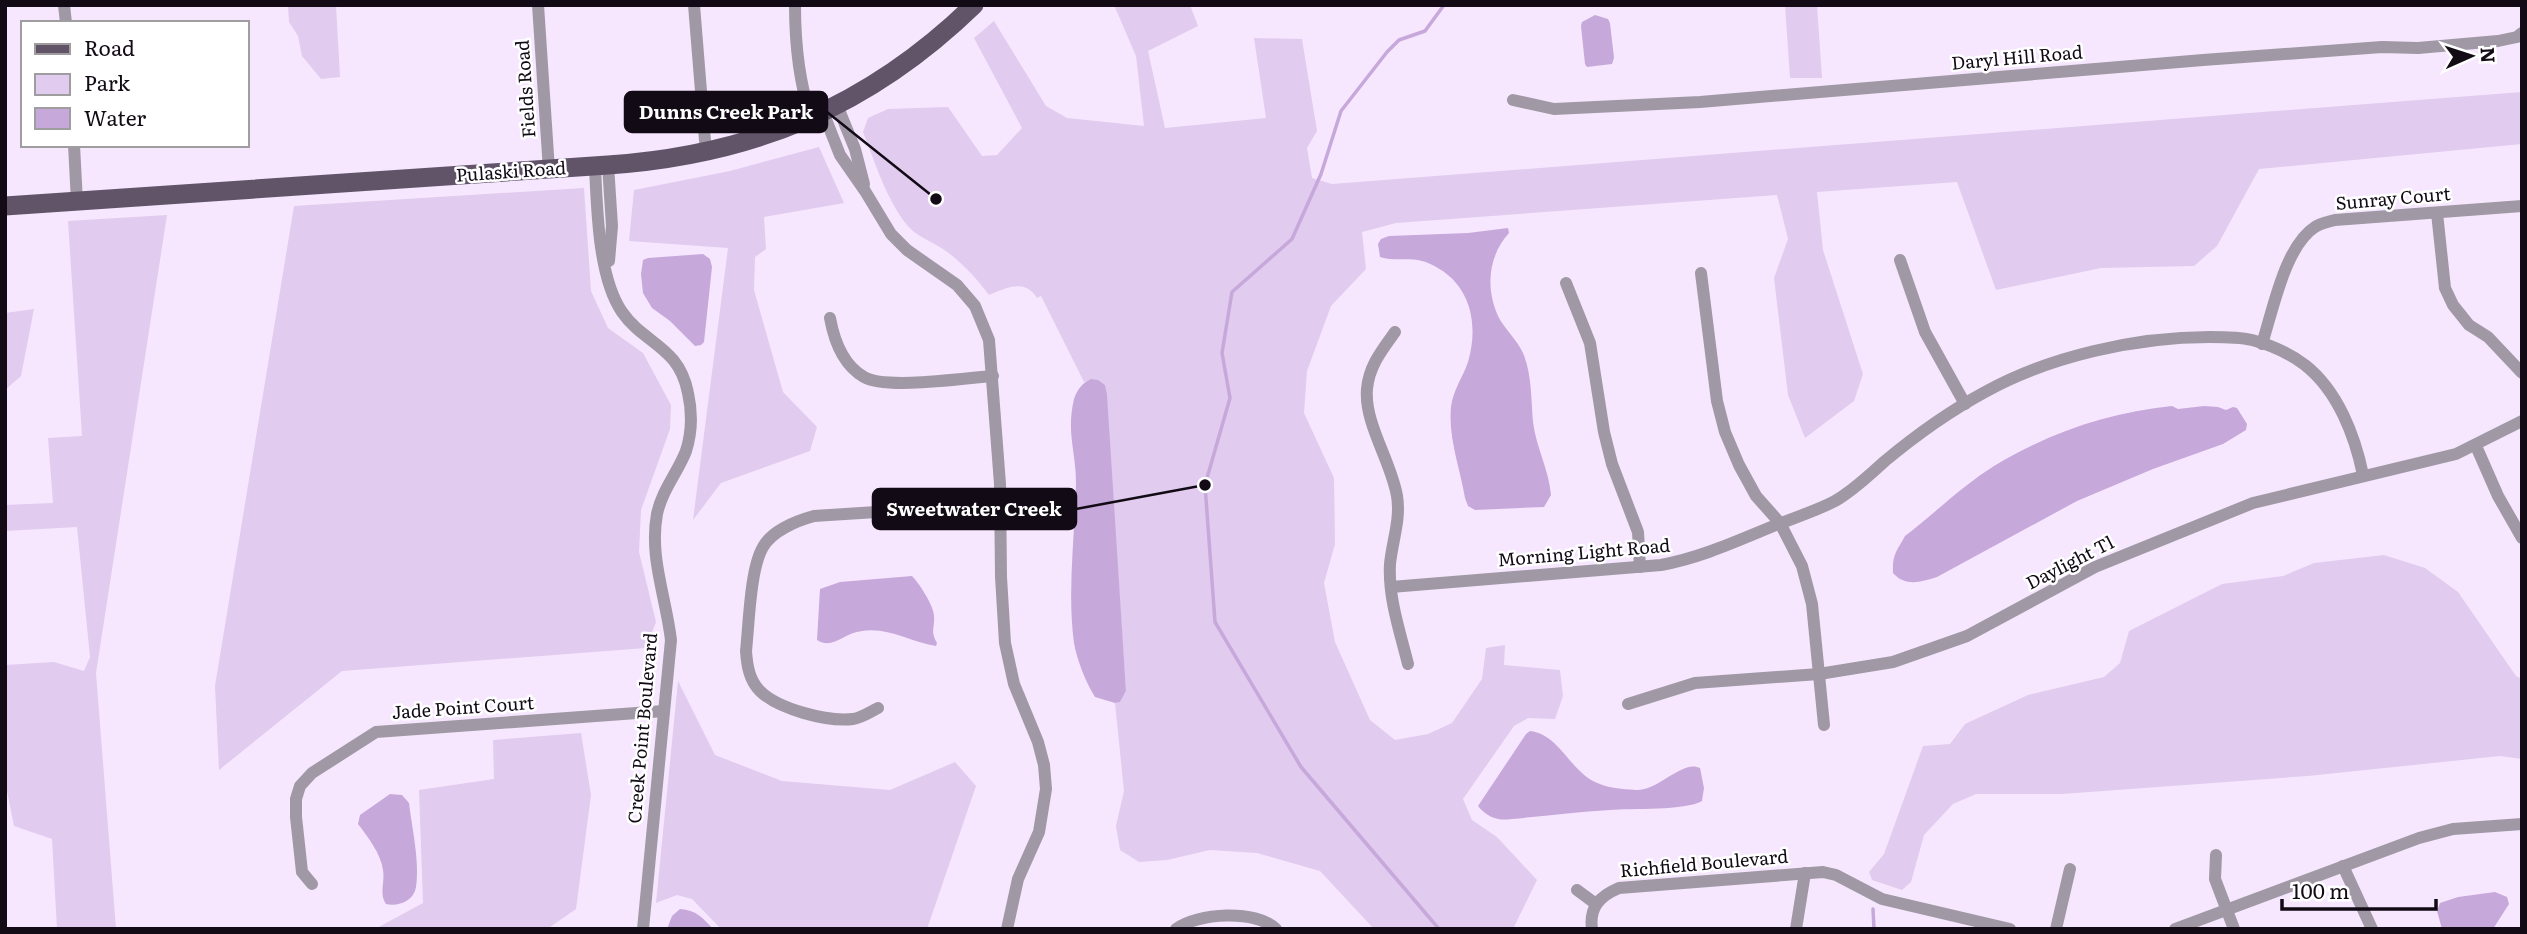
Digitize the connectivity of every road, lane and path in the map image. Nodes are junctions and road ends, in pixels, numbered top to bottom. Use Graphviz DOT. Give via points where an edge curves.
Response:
graph roads {
  1 [pos="538,5"];
  2 [pos="694,5"];
  3 [pos="795,5"];
  4 [pos="974,5"];
  5 [pos="2522,33"];
  6 [pos="1513,100"];
  7 [pos="824,112"];
  8 [pos="74,147"];
  9 [pos="706,153"];
  10 [pos="601,166"];
  11 [pos="549,170"];
  12 [pos="77,202"];
  13 [pos="5,206"];
  14 [pos="2522,206"];
  15 [pos="2437,213"];
  16 [pos="1900,260"];
  17 [pos="1701,273"];
  18 [pos="1566,283"];
  19 [pos="830,318"];
  20 [pos="1395,332"];
  21 [pos="2262,344"];
  22 [pos="2522,373"];
  23 [pos="993,376"];
  24 [pos="1965,404"];
  25 [pos="2522,421"];
  26 [pos="2476,446"];
  27 [pos="2363,475"];
  28 [pos="1001,504"];
  29 [pos="1780,523"];
  30 [pos="2522,538"];
  31 [pos="1640,567"];
  32 [pos="1391,587"];
  33 [pos="1408,664"];
  34 [pos="1819,674"];
  35 [pos="1628,704"];
  36 [pos="878,708"];
  37 [pos="664,711"];
  38 [pos="1824,726"];
  39 [pos="2522,824"];
  40 [pos="2216,855"];
  41 [pos="2343,866"];
  42 [pos="2070,869"];
  43 [pos="1805,873"];
  44 [pos="312,884"];
  45 [pos="1577,890"];
  46 [pos="1596,904"];
  47 [pos="2225,910"];
  48 [pos="1972,924"];
  49 [pos="643,929"];
  50 [pos="1007,929"];
  51 [pos="1176,929"];
  52 [pos="1276,929"];
  53 [pos="1592,929"];
  54 [pos="1796,929"];
  55 [pos="2010,929"];
  56 [pos="2056,929"];
  57 [pos="2175,929"];
  58 [pos="2234,929"];
  59 [pos="2372,929"];
  1 -- 11 [label="street, Fields Road"];
  2 -- 9 [label="street"];
  3 -- 7 [label="street" via="804,98"];
  4 -- 7 [label="main road, Pulaski Road" via="903,66"];
  5 -- 6 [label="street, Daryl Hill Road" via="2498,41 2418,48 2203,60 1699,102 1555,109"];
  7 -- 9 [label="main road, Pulaski Road" via="765,137"];
  7 -- 23 [label="street" via="840,155 891,234 957,285 975,306 989,340"];
  8 -- 12 [label="street"];
  9 -- 10 [label="main road, Pulaski Road"];
  10 -- 11 [label="main road, Pulaski Road"];
  10 -- 37 [label="street, Creek Point Boulevard" via="598,228 607,275 621,311 667,351 679,369 691,407 685,452 657,513 654,553 671,640"];
  11 -- 12 [label="main road, Pulaski Road"];
  12 -- 13 [label="main road, Pulaski Road"];
  14 -- 15 [label="street, Sunray Court"];
  15 -- 21 [label="street, Sunray Court" via="2335,220 2307,233 2291,254"];
  15 -- 22 [label="street" via="2445,288 2453,305"];
  16 -- 24 [label="street" via="1925,332"];
  17 -- 29 [label="street" via="1725,432 1756,496"];
  18 -- 31 [label="street" via="1590,343 1604,432 1638,532"];
  19 -- 23 [label="street" via="834,340 864,377 897,383"];
  20 -- 32 [label="street" via="1377,357 1367,388 1367,407 1397,498"];
  21 -- 24 [label="street, Morning Light Road" via="2250,339 2188,337 2122,344 2029,371"];
  21 -- 27 [label="street, Morning Light Road" via="2286,352 2325,386 2357,446"];
  23 -- 28 [label="street"];
  24 -- 29 [label="street, Morning Light Road" via="1858,486 1833,502"];
  25 -- 26 [label="street, Daylight Tl"];
  26 -- 27 [label="street, Daylight Tl"];
  26 -- 30 [label="street"];
  27 -- 34 [label="street, Daylight Tl" via="2253,503 2169,536 2095,567 1968,636 1928,651 1893,662"];
  28 -- 36 [label="street" via="814,516 773,536 764,546 756,562 746,651 751,678 759,691 814,717 855,719"];
  28 -- 50 [label="street" via="1001,577 1009,665 1038,742 1046,789 1040,832 1018,879"];
  29 -- 31 [label="street, Morning Light Road" via="1685,561"];
  29 -- 34 [label="street" via="1802,566 1812,604"];
  31 -- 32 [label="street, Morning Light Road"];
  32 -- 33 [label="street"];
  34 -- 35 [label="street, Daylight Tl" via="1695,684"];
  34 -- 38 [label="street"];
  37 -- 44 [label="street, Jade Point Court" via="376,732 312,773 300,786 296,817 302,873"];
  37 -- 49 [label="street, Creek Point Boulevard"];
  39 -- 41 [label="street" via="2453,829"];
  40 -- 47 [label="street" via="2215,878"];
  41 -- 47 [label="street"];
  41 -- 59 [label="street"];
  42 -- 56 [label="street"];
  43 -- 46 [label="street, Richfield Boulevard" via="1619,888 1604,894"];
  43 -- 48 [label="street, Richfield Boulevard" via="1836,875 1882,899"];
  43 -- 54 [label="street, Richfield Boulevard"];
  45 -- 46 [label="street"];
  46 -- 53 [label="street" via="1590,919"];
  47 -- 57 [label="street"];
  47 -- 58 [label="street"];
  48 -- 55 [label="street, Richfield Boulevard"];
  51 -- 52 [label="street" via="1196,919 1236,916 1265,920"];
}
